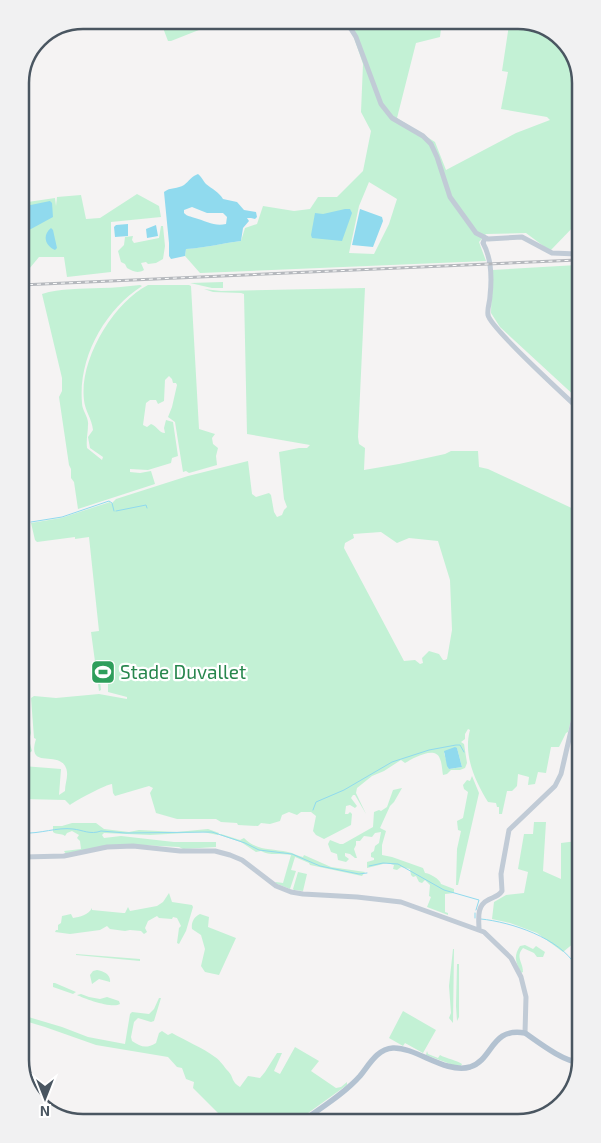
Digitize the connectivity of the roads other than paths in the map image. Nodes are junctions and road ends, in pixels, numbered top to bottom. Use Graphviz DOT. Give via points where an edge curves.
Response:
graph roads {
  1 [pos="351,29"];
  2 [pos="485,238"];
  3 [pos="572,254"];
  4 [pos="572,402"];
  5 [pos="572,729"];
  6 [pos="29,858"];
  7 [pos="479,930"];
  8 [pos="525,1033"];
  9 [pos="572,1059"];
  10 [pos="313,1114"];
  1 -- 2 [label="street" via="381,104 392,118 431,144 451,200 473,230"];
  2 -- 3 [label="street" via="518,236 552,253"];
  2 -- 4 [label="street" via="483,243 490,260 488,311 491,322"];
  5 -- 7 [label="street" via="558,780 509,830 501,874 502,892 481,906"];
  6 -- 7 [label="street" via="134,846 215,851 242,860 284,890 401,902"];
  7 -- 8 [label="street" via="511,958 519,973 526,998"];
  8 -- 9 [label="main road"];
  8 -- 10 [label="main road" via="506,1034 468,1067 451,1066 394,1048 382,1051 352,1085"];
}
